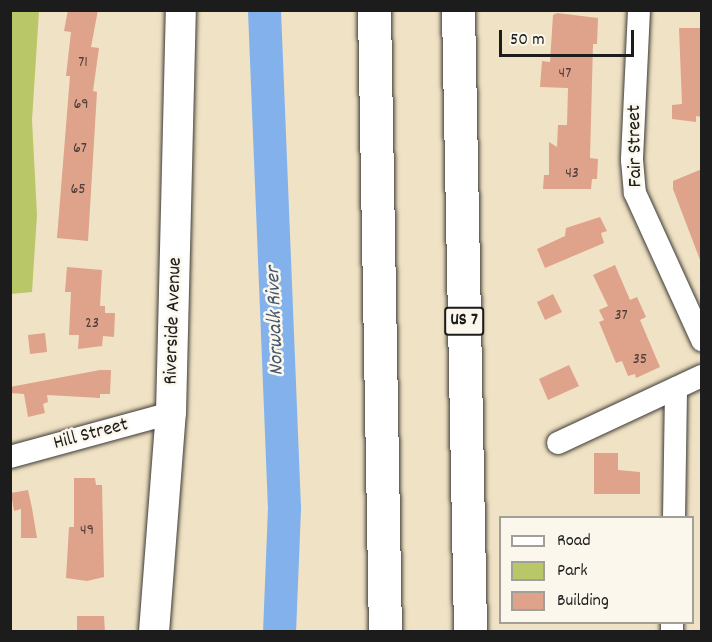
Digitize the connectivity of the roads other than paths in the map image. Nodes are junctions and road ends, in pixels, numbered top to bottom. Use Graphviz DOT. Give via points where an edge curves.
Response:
graph roads {
  1 [pos="181,10"];
  2 [pos="360,10"];
  3 [pos="374,10"];
  4 [pos="458,10"];
  5 [pos="639,10"];
  6 [pos="375,107"];
  7 [pos="702,340"];
  8 [pos="702,376"];
  9 [pos="676,388"];
  10 [pos="171,413"];
  11 [pos="558,443"];
  12 [pos="10,457"];
  13 [pos="674,516"];
  14 [pos="154,632"];
  15 [pos="386,632"];
  16 [pos="470,632"];
  1 -- 10 [label="main road, Riverside Avenue"];
  2 -- 6 [label="highway"];
  3 -- 6 [label="highway"];
  4 -- 16 [label="highway, US 7"];
  5 -- 7 [label="street, Fair Street" via="632,160 635,193"];
  6 -- 15 [label="highway"];
  8 -- 9 [label="street"];
  9 -- 11 [label="street"];
  9 -- 13 [label="street"];
  10 -- 12 [label="street, Hill Street"];
  10 -- 14 [label="main road, Riverside Avenue"];
}
